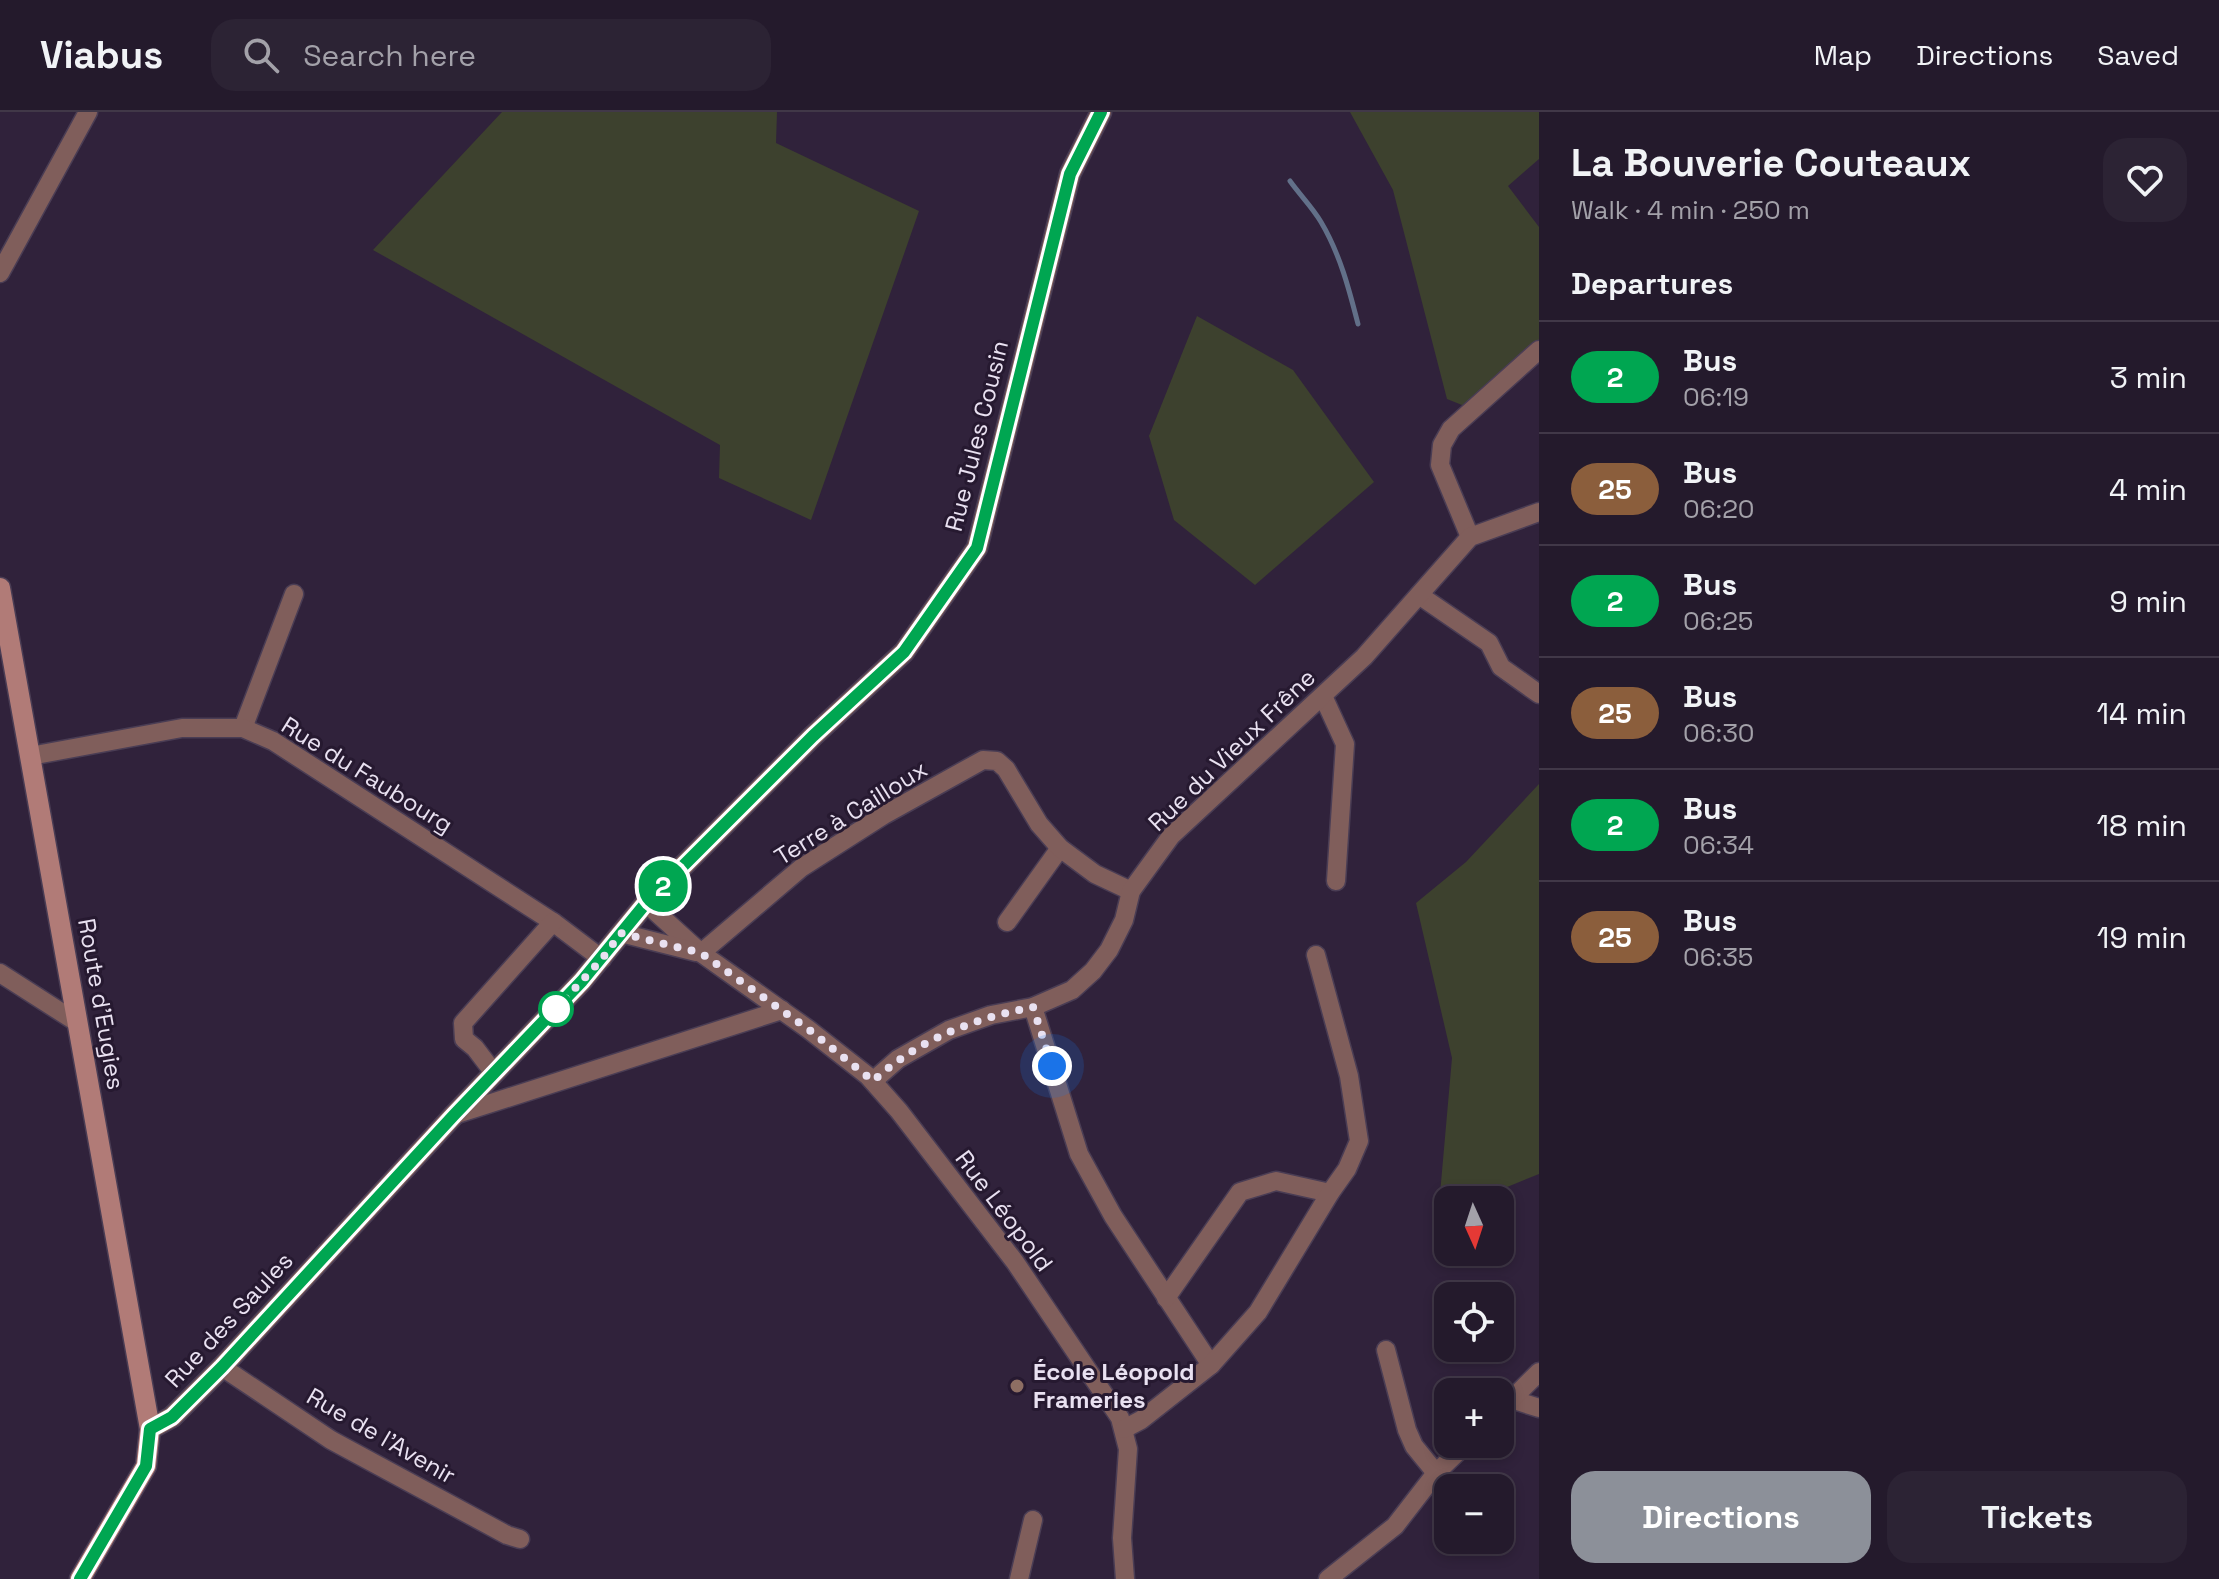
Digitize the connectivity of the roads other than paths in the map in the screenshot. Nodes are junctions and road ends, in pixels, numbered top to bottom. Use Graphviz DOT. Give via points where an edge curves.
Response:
graph roads {
  1 [pos="88,112"];
  2 [pos="1101,112"];
  3 [pos="0,273"];
  4 [pos="1539,350"];
  5 [pos="1539,512"];
  6 [pos="1470,537"];
  7 [pos="0,588"];
  8 [pos="294,594"];
  9 [pos="1419,595"];
  10 [pos="1539,694"];
  11 [pos="1323,696"];
  12 [pos="243,728"];
  13 [pos="30,756"];
  14 [pos="1060,848"];
  15 [pos="1336,881"];
  16 [pos="1131,891"];
  17 [pos="646,903"];
  18 [pos="553,922"];
  19 [pos="1007,922"];
  20 [pos="621,933"];
  21 [pos="701,953"];
  22 [pos="1316,955"];
  23 [pos="602,959"];
  24 [pos="0,973"];
  25 [pos="1033,1007"];
  26 [pos="782,1010"];
  27 [pos="78,1023"];
  28 [pos="494,1073"];
  29 [pos="873,1081"];
  30 [pos="454,1115"];
  31 [pos="1330,1193"];
  32 [pos="1166,1298"];
  33 [pos="1386,1350"];
  34 [pos="1211,1365"];
  35 [pos="222,1367"];
  36 [pos="1539,1372"];
  37 [pos="1514,1397"];
  38 [pos="1514,1406"];
  39 [pos="1539,1408"];
  40 [pos="150,1429"];
  41 [pos="1124,1429"];
  42 [pos="1452,1458"];
  43 [pos="1436,1473"];
  44 [pos="1033,1520"];
  45 [pos="520,1539"];
  46 [pos="1331,1578"];
  47 [pos="80,1579"];
  48 [pos="1019,1579"];
  49 [pos="1125,1579"];
  1 -- 3 [label="street"];
  2 -- 17 [label="street, Rue Jules Cousin" via="1070,174 977,548 904,652"];
  4 -- 6 [label="street" via="1451,429 1442,445 1440,465"];
  5 -- 6 [label="street"];
  6 -- 9 [label="street, Rue du Vieux Frêne"];
  7 -- 13 [label="main road, Route d'Eugies"];
  8 -- 12 [label="street"];
  9 -- 10 [label="street" via="1489,643 1501,667"];
  9 -- 11 [label="street, Rue du Vieux Frêne"];
  11 -- 15 [label="street" via="1345,744"];
  11 -- 16 [label="street, Rue du Vieux Frêne" via="1205,801 1171,836"];
  12 -- 13 [label="street, Rue du Faubourg" via="182,728"];
  12 -- 18 [label="street, Rue du Faubourg" via="273,741"];
  13 -- 27 [label="main road, Route d'Eugies"];
  14 -- 16 [label="street" via="1095,874"];
  14 -- 19 [label="street"];
  14 -- 21 [label="street, Terre à Cailloux" via="1006,769 997,761 978,762 801,868"];
  16 -- 25 [label="street, Rue du Vieux Frêne" via="1124,920 1093,971 1072,990"];
  17 -- 20 [label="street, Rue Jules Cousin"];
  17 -- 21 [label="street, Rue Léopold"];
  18 -- 23 [label="street, Rue du Faubourg"];
  18 -- 28 [label="street" via="463,1023 464,1039"];
  20 -- 21 [label="street, Rue Léopold"];
  20 -- 23 [label="street, Rue des Saules"];
  21 -- 26 [label="street, Rue Léopold"];
  22 -- 31 [label="street" via="1349,1076 1359,1141"];
  23 -- 28 [label="street, Rue des Saules"];
  24 -- 27 [label="street"];
  25 -- 29 [label="street, Rue du Vieux Frêne" via="949,1030 898,1059"];
  25 -- 32 [label="street" via="1079,1154"];
  26 -- 29 [label="street, Rue Léopold"];
  26 -- 30 [label="street, Rue des Saules"];
  27 -- 40 [label="main road, Route d'Eugies"];
  28 -- 30 [label="street, Rue des Saules"];
  29 -- 41 [label="street, Rue Léopold" via="1015,1262 1113,1404"];
  30 -- 35 [label="street, Rue des Saules"];
  31 -- 32 [label="street" via="1276,1181 1240,1192"];
  31 -- 34 [label="street" via="1258,1312"];
  32 -- 34 [label="street"];
  33 -- 43 [label="street" via="1407,1430"];
  34 -- 41 [label="street"];
  35 -- 40 [label="street, Rue des Saules" via="172,1417"];
  35 -- 45 [label="street, Rue de l'Avenir" via="331,1440"];
  36 -- 37 [label="street"];
  38 -- 39 [label="street"];
  40 -- 47 [label="main road" via="146,1466"];
  41 -- 49 [label="street, Rue Léopold"];
  42 -- 43 [label="street"];
  43 -- 46 [label="street" via="1395,1526"];
  44 -- 48 [label="street"];
}
